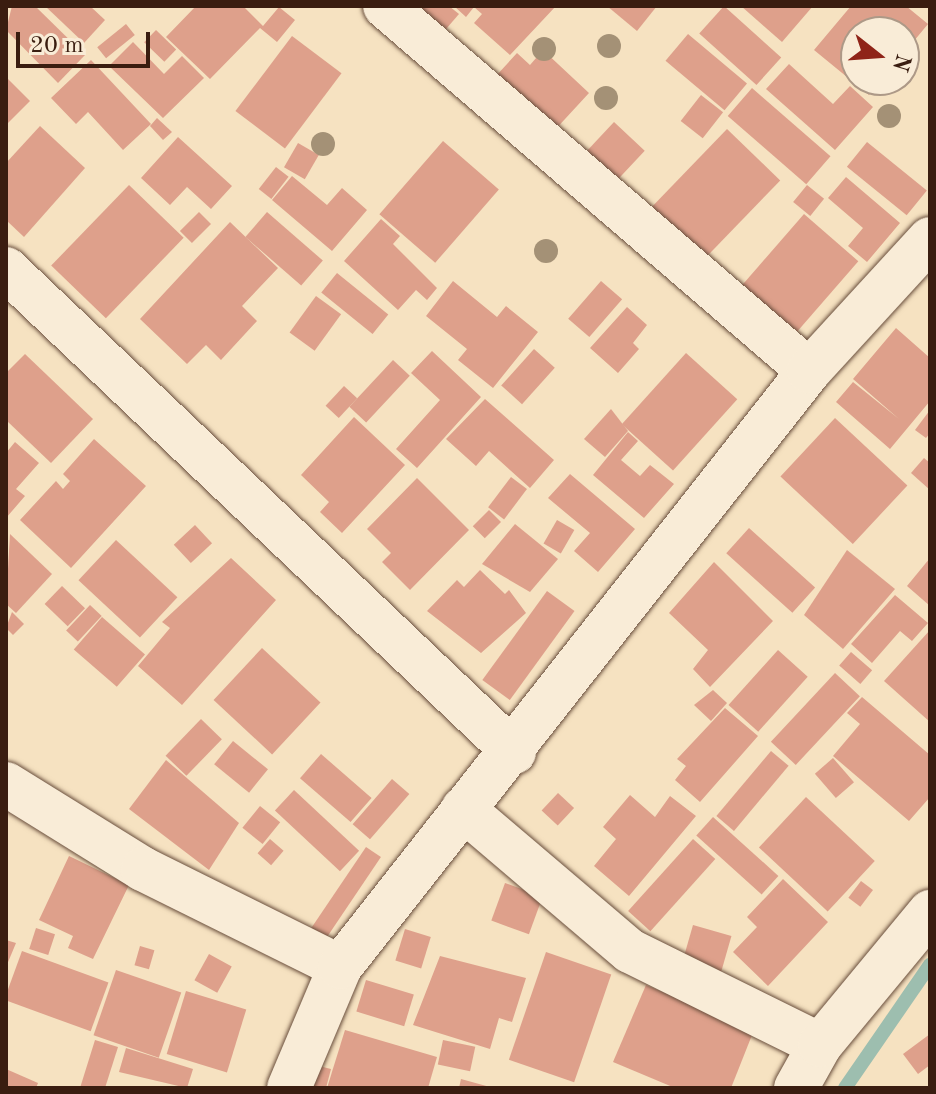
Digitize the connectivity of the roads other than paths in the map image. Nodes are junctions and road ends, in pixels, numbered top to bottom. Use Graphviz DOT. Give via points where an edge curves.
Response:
graph roads {
  1 [pos="385,6"];
  2 [pos="930,239"];
  3 [pos="6,269"];
  4 [pos="809,371"];
  5 [pos="514,752"];
  6 [pos="6,784"];
  7 [pos="463,809"];
  8 [pos="930,912"];
  9 [pos="340,967"];
  10 [pos="820,1045"];
  11 [pos="289,1088"];
  12 [pos="796,1088"];
  1 -- 4 [label="street"];
  2 -- 4 [label="street"];
  3 -- 5 [label="street"];
  4 -- 5 [label="street"];
  5 -- 7 [label="street"];
  6 -- 9 [label="street" via="143,869"];
  7 -- 9 [label="street"];
  7 -- 10 [label="street" via="630,951"];
  8 -- 10 [label="street"];
  9 -- 11 [label="street"];
  10 -- 12 [label="street"];
}
